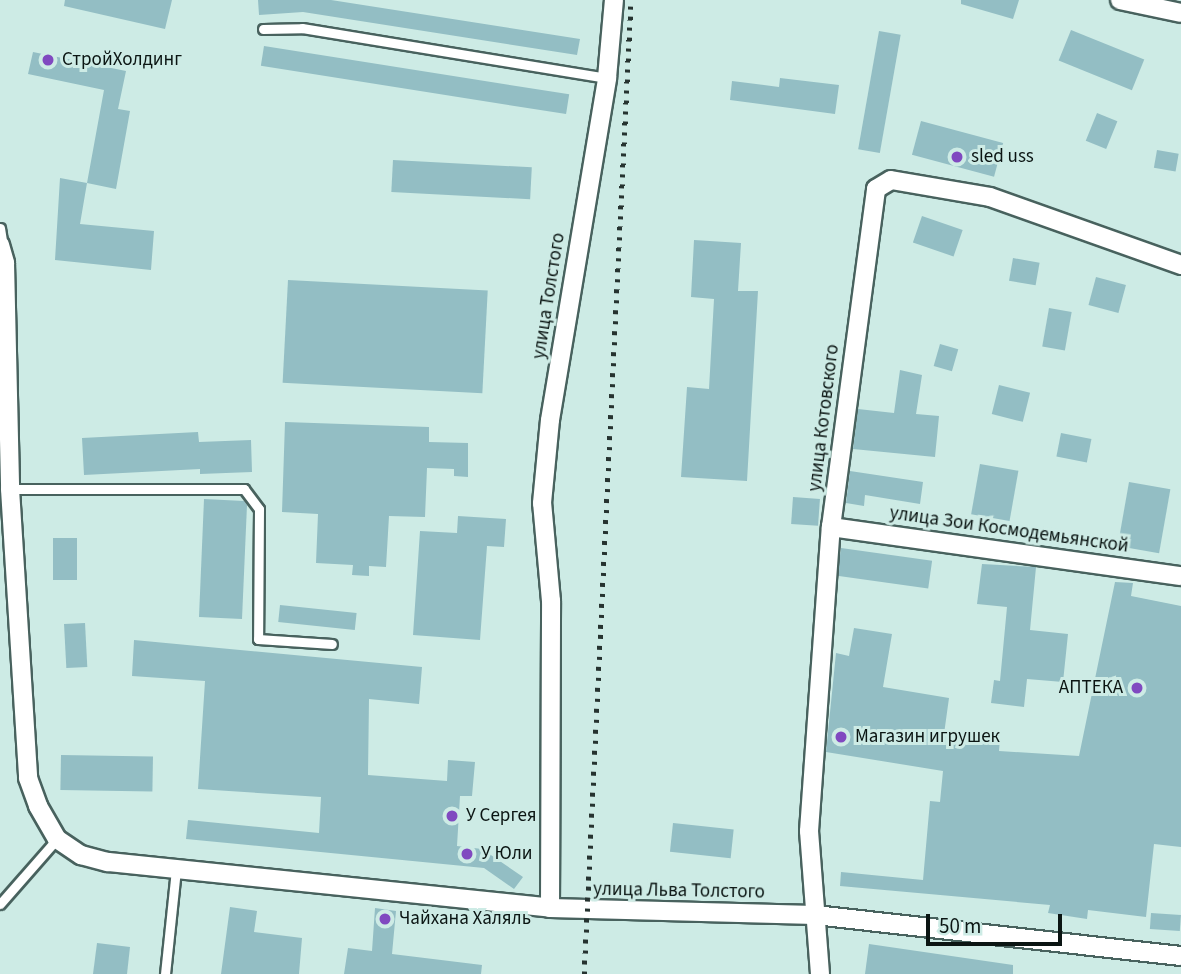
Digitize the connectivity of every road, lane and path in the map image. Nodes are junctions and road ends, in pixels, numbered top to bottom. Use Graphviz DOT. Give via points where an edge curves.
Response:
graph roads {
  1 [pos="614,0"];
  2 [pos="1120,0"];
  3 [pos="1181,13"];
  4 [pos="263,29"];
  5 [pos="607,78"];
  6 [pos="1,239"];
  7 [pos="1181,265"];
  8 [pos="10,489"];
  9 [pos="831,527"];
  10 [pos="1181,576"];
  11 [pos="332,644"];
  12 [pos="57,839"];
  13 [pos="176,869"];
  14 [pos="0,904"];
  15 [pos="550,908"];
  16 [pos="814,915"];
  17 [pos="1181,956"];
  18 [pos="165,974"];
  19 [pos="821,974"];
  1 -- 5 [label="street, улица Толстого"];
  2 -- 3 [label="street"];
  4 -- 5 [label="lane" via="302,28"];
  5 -- 15 [label="street, улица Толстого" via="550,420 542,503 551,601"];
  6 -- 8 [label="street, улица Льва Толстого"];
  7 -- 9 [label="street, улица Котовского" via="990,197 935,185 882,182 873,198"];
  8 -- 11 [label="lane" via="244,489 259,509 258,639"];
  8 -- 12 [label="street, улица Льва Толстого" via="28,778"];
  9 -- 10 [label="street, улица Зои Космодемьянской"];
  9 -- 16 [label="street, улица Котовского" via="809,831"];
  12 -- 13 [label="street, улица Льва Толстого" via="81,855 108,862"];
  12 -- 14 [label="lane"];
  13 -- 15 [label="street, улица Льва Толстого"];
  13 -- 18 [label="lane"];
  15 -- 16 [label="street, улица Льва Толстого"];
  16 -- 17 [label="street, улица Льва Толстого"];
  16 -- 19 [label="street, улица Котовского"];
}
